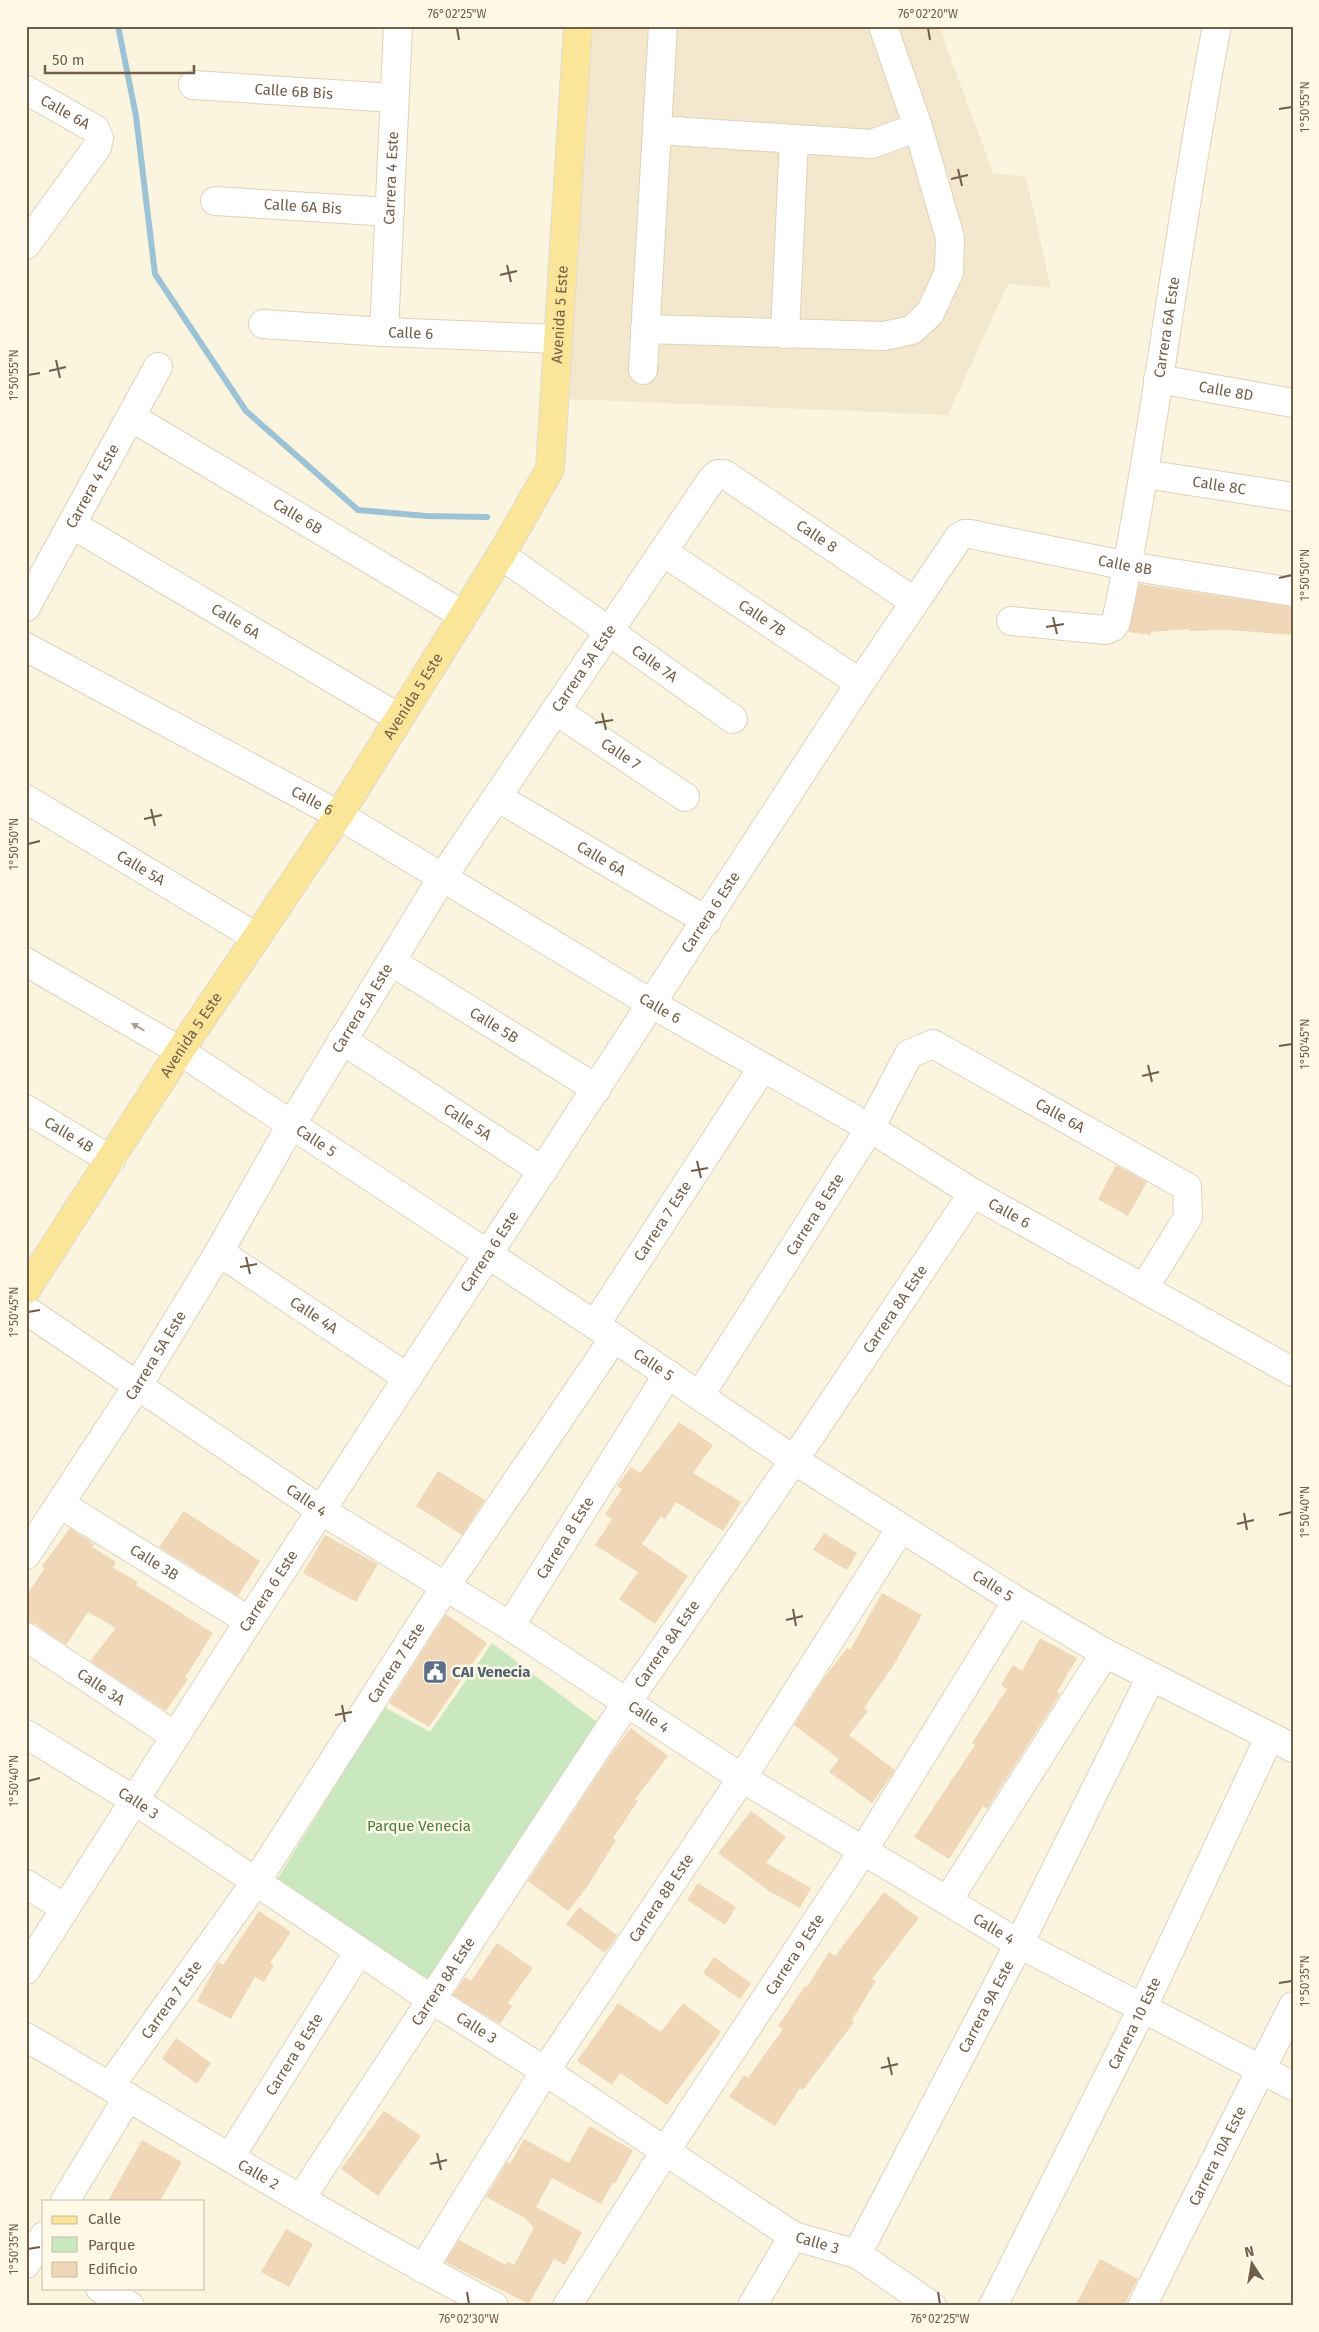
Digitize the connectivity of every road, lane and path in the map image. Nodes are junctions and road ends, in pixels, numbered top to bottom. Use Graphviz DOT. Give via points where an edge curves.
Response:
graph roads {
  1 [pos="398,26"];
  2 [pos="578,26"];
  3 [pos="663,26"];
  4 [pos="883,26"];
  5 [pos="1217,26"];
  6 [pos="193,84"];
  7 [pos="26,90"];
  8 [pos="394,98"];
  9 [pos="918,127"];
  10 [pos="657,130"];
  11 [pos="794,139"];
  12 [pos="215,201"];
  13 [pos="390,212"];
  14 [pos="26,245"];
  15 [pos="264,324"];
  16 [pos="645,329"];
  17 [pos="384,332"];
  18 [pos="785,334"];
  19 [pos="558,338"];
  20 [pos="158,367"];
  21 [pos="643,370"];
  22 [pos="1158,379"];
  23 [pos="1293,403"];
  24 [pos="131,417"];
  25 [pos="718,474"];
  26 [pos="1145,474"];
  27 [pos="1293,497"];
  28 [pos="73,525"];
  29 [pos="959,537"];
  30 [pos="663,552"];
  31 [pos="501,555"];
  32 [pos="1128,566"];
  33 [pos="1293,592"];
  34 [pos="914,602"];
  35 [pos="26,607"];
  36 [pos="463,615"];
  37 [pos="1011,621"];
  38 [pos="610,630"];
  39 [pos="26,647"];
  40 [pos="860,683"];
  41 [pos="555,710"];
  42 [pos="399,718"];
  43 [pos="733,719"];
  44 [pos="497,797"];
  45 [pos="685,797"];
  46 [pos="26,799"];
  47 [pos="339,815"];
  48 [pos="442,878"];
  49 [pos="707,921"];
  50 [pos="256,937"];
  51 [pos="26,962"];
  52 [pos="392,962"];
  53 [pos="652,1004"];
  54 [pos="342,1040"];
  55 [pos="933,1044"];
  56 [pos="180,1051"];
  57 [pos="763,1067"];
  58 [pos="597,1089"];
  59 [pos="26,1109"];
  60 [pos="291,1125"];
  61 [pos="870,1128"];
  62 [pos="111,1160"];
  63 [pos="543,1171"];
  64 [pos="973,1193"];
  65 [pos="219,1252"];
  66 [pos="488,1256"];
  67 [pos="1145,1288"];
  68 [pos="26,1290"];
  69 [pos="26,1310"];
  70 [pos="604,1332"];
  71 [pos="1293,1372"];
  72 [pos="668,1374"];
  73 [pos="408,1378"];
  74 [pos="138,1385"];
  75 [pos="700,1395"];
  76 [pos="794,1460"];
  77 [pos="60,1504"];
  78 [pos="322,1511"];
  79 [pos="901,1528"];
  80 [pos="26,1555"];
  81 [pos="445,1587"];
  82 [pos="1017,1601"];
  83 [pos="249,1621"];
  84 [pos="510,1626"];
  85 [pos="26,1637"];
  86 [pos="1105,1653"];
  87 [pos="1151,1677"];
  88 [pos="627,1702"];
  89 [pos="26,1734"];
  90 [pos="175,1736"];
  91 [pos="1281,1743"];
  92 [pos="742,1778"];
  93 [pos="134,1800"];
  94 [pos="863,1851"];
  95 [pos="256,1883"];
  96 [pos="26,1884"];
  97 [pos="948,1900"];
  98 [pos="65,1908"];
  99 [pos="1019,1944"];
  100 [pos="359,1951"];
  101 [pos="26,1970"];
  102 [pos="431,1999"];
  103 [pos="1293,2006"];
  104 [pos="1142,2009"];
  105 [pos="26,2036"];
  106 [pos="1260,2070"];
  107 [pos="545,2071"];
  108 [pos="1293,2086"];
  109 [pos="119,2091"];
  110 [pos="666,2150"];
  111 [pos="230,2157"];
  112 [pos="300,2198"];
  113 [pos="65,2200"];
  114 [pos="793,2236"];
  115 [pos="857,2254"];
  116 [pos="423,2269"];
  117 [pos="103,2290"];
  118 [pos="130,2306"];
  119 [pos="494,2306"];
  120 [pos="567,2306"];
  121 [pos="752,2306"];
  122 [pos="932,2306"];
  123 [pos="993,2306"];
  124 [pos="1142,2306"];
  1 -- 8 [label="street, Carrera 4 Este"];
  2 -- 19 [label="main road, Avenida 5 Este"];
  3 -- 10 [label="street"];
  4 -- 9 [label="street"];
  5 -- 22 [label="street, Carrera 6A Este" via="1198,124"];
  6 -- 8 [label="street, Calle 6B Bis"];
  7 -- 14 [label="street, Calle 6A" via="95,129 99,138 97,147"];
  8 -- 13 [label="street, Carrera 4 Este"];
  9 -- 11 [label="street" via="872,144"];
  9 -- 18 [label="street" via="950,238 949,272 930,313 912,330 884,336"];
  10 -- 11 [label="street"];
  10 -- 16 [label="street"];
  11 -- 18 [label="street"];
  12 -- 13 [label="street, Calle 6A Bis"];
  13 -- 17 [label="street, Carrera 4 Este"];
  15 -- 17 [label="street, Calle 6"];
  16 -- 18 [label="street"];
  16 -- 21 [label="street"];
  17 -- 19 [label="street, Calle 6"];
  19 -- 31 [label="main road, Avenida 5 Este" via="550,469"];
  20 -- 24 [label="street, Carrera 4 Este"];
  22 -- 23 [label="street, Calle 8D"];
  22 -- 26 [label="street, Carrera 6A Este"];
  24 -- 28 [label="street, Carrera 4 Este"];
  24 -- 36 [label="street, Calle 6B"];
  25 -- 30 [label="street, Carrera 5A Este"];
  25 -- 34 [label="street, Calle 8" via="724,474"];
  26 -- 27 [label="street, Calle 8C"];
  26 -- 32 [label="street, Carrera 6A Este"];
  28 -- 35 [label="street, Carrera 4 Este"];
  28 -- 42 [label="street, Calle 6A"];
  29 -- 32 [label="street, Calle 8B" via="970,534"];
  29 -- 34 [label="street, Carrera 6 Este"];
  30 -- 38 [label="street, Carrera 5A Este"];
  30 -- 40 [label="street, Calle 7B"];
  31 -- 36 [label="main road, Avenida 5 Este"];
  31 -- 38 [label="street, Calle 7A"];
  32 -- 33 [label="street, Calle 8B"];
  32 -- 37 [label="street, Carrera 6A Este" via="1113,628"];
  34 -- 40 [label="street, Carrera 6 Este"];
  36 -- 42 [label="main road, Avenida 5 Este"];
  38 -- 41 [label="street, Carrera 5A Este"];
  38 -- 43 [label="street, Calle 7A"];
  39 -- 47 [label="street, Calle 6"];
  40 -- 49 [label="street, Carrera 6 Este"];
  41 -- 44 [label="street, Carrera 5A Este"];
  41 -- 45 [label="street, Calle 7"];
  42 -- 47 [label="main road, Avenida 5 Este"];
  44 -- 48 [label="street, Carrera 5A Este"];
  44 -- 49 [label="street, Calle 6A"];
  46 -- 50 [label="street, Calle 5A"];
  47 -- 48 [label="street, Calle 6"];
  47 -- 50 [label="main road, Avenida 5 Este"];
  48 -- 52 [label="street, Carrera 5A Este"];
  48 -- 53 [label="street, Calle 6"];
  49 -- 53 [label="street, Carrera 6 Este"];
  50 -- 56 [label="main road, Avenida 5 Este"];
  56 -- 51 [label="street, Calle 5, one-way"];
  52 -- 54 [label="street, Carrera 5A Este"];
  52 -- 58 [label="street, Calle 5B"];
  53 -- 57 [label="street, Calle 6"];
  53 -- 58 [label="street, Carrera 6 Este"];
  54 -- 60 [label="street, Carrera 5A Este"];
  54 -- 63 [label="street, Calle 5A"];
  55 -- 61 [label="street, Carrera 8 Este" via="909,1054"];
  55 -- 67 [label="street, Calle 6A" via="1188,1187 1188,1217"];
  56 -- 60 [label="street, Calle 5"];
  56 -- 62 [label="main road, Avenida 5 Este"];
  57 -- 61 [label="street, Calle 6"];
  57 -- 70 [label="street, Carrera 7 Este"];
  58 -- 63 [label="street, Carrera 6 Este"];
  59 -- 62 [label="street, Calle 4B"];
  60 -- 65 [label="street, Carrera 5A Este"];
  60 -- 66 [label="street, Calle 5"];
  61 -- 64 [label="street, Calle 6"];
  61 -- 75 [label="street, Carrera 8 Este"];
  62 -- 68 [label="main road, Avenida 5 Este"];
  63 -- 66 [label="street, Carrera 6 Este"];
  64 -- 67 [label="street, Calle 6"];
  64 -- 76 [label="street, Carrera 8A Este"];
  65 -- 73 [label="street, Calle 4A"];
  65 -- 74 [label="street, Carrera 5A Este"];
  66 -- 70 [label="street, Calle 5"];
  66 -- 73 [label="street, Carrera 6 Este"];
  67 -- 71 [label="street, Calle 6"];
  69 -- 74 [label="street, Calle 4"];
  70 -- 72 [label="street, Calle 5"];
  70 -- 81 [label="street, Carrera 7 Este"];
  72 -- 75 [label="street, Calle 5"];
  72 -- 84 [label="street, Carrera 8 Este"];
  73 -- 78 [label="street, Carrera 6 Este"];
  74 -- 77 [label="street, Carrera 5A Este"];
  74 -- 78 [label="street, Calle 4"];
  75 -- 76 [label="street, Calle 5"];
  76 -- 79 [label="street, Calle 5"];
  76 -- 88 [label="street, Carrera 8A Este"];
  77 -- 80 [label="street, Carrera 5A Este"];
  77 -- 83 [label="street, Calle 3B"];
  78 -- 81 [label="street, Calle 4"];
  78 -- 83 [label="street, Carrera 6 Este"];
  79 -- 82 [label="street, Calle 5"];
  79 -- 92 [label="street, Carrera 8B Este"];
  81 -- 84 [label="street, Calle 4"];
  81 -- 95 [label="street, Carrera 7 Este"];
  82 -- 86 [label="street, Calle 5"];
  82 -- 94 [label="street, Carrera 9 Este"];
  83 -- 90 [label="street, Carrera 6 Este"];
  84 -- 88 [label="street, Calle 4"];
  85 -- 90 [label="street, Calle 3A"];
  86 -- 87 [label="street, Calle 5"];
  86 -- 97 [label="street"];
  87 -- 91 [label="street, Calle 5"];
  87 -- 99 [label="street, Carrera 9A Este"];
  88 -- 92 [label="street, Calle 4"];
  88 -- 102 [label="street, Carrera 8A Este"];
  89 -- 93 [label="street, Calle 3"];
  90 -- 93 [label="street, Carrera 6 Este"];
  91 -- 104 [label="street, Carrera 10 Este"];
  92 -- 94 [label="street, Calle 4"];
  92 -- 107 [label="street, Carrera 8B Este"];
  93 -- 95 [label="street, Calle 3"];
  93 -- 98 [label="street, Carrera 6 Este"];
  94 -- 97 [label="street, Calle 4"];
  94 -- 110 [label="street, Carrera 9 Este"];
  95 -- 100 [label="street, Calle 3"];
  95 -- 109 [label="street, Carrera 7 Este"];
  96 -- 98 [label="street"];
  97 -- 99 [label="street, Calle 4"];
  98 -- 101 [label="street, Carrera 6 Este"];
  99 -- 104 [label="street, Calle 4"];
  99 -- 115 [label="street, Carrera 9A Este"];
  100 -- 102 [label="street, Calle 3"];
  100 -- 111 [label="street, Carrera 8 Este"];
  102 -- 107 [label="street, Calle 3"];
  102 -- 112 [label="street, Carrera 8A Este"];
  103 -- 106 [label="street, Carrera 10A Este"];
  104 -- 106 [label="street, Calle 4"];
  104 -- 123 [label="street, Carrera 10 Este"];
  105 -- 109 [label="street, Calle 2"];
  106 -- 108 [label="street, Calle 4"];
  106 -- 124 [label="street, Carrera 10A Este"];
  107 -- 110 [label="street, Calle 3"];
  107 -- 116 [label="street, Carrera 8B Este"];
  109 -- 111 [label="street, Calle 2"];
  109 -- 113 [label="street, Carrera 7 Este"];
  110 -- 114 [label="street, Calle 3"];
  110 -- 120 [label="street, Carrera 9 Este"];
  111 -- 112 [label="street, Calle 2"];
  112 -- 116 [label="street, Calle 2"];
  114 -- 115 [label="street, Calle 3"];
  114 -- 121 [label="street"];
  115 -- 122 [label="street, Calle 3"];
  116 -- 119 [label="street, Calle 2"];
  117 -- 118 [label="street"];
}
